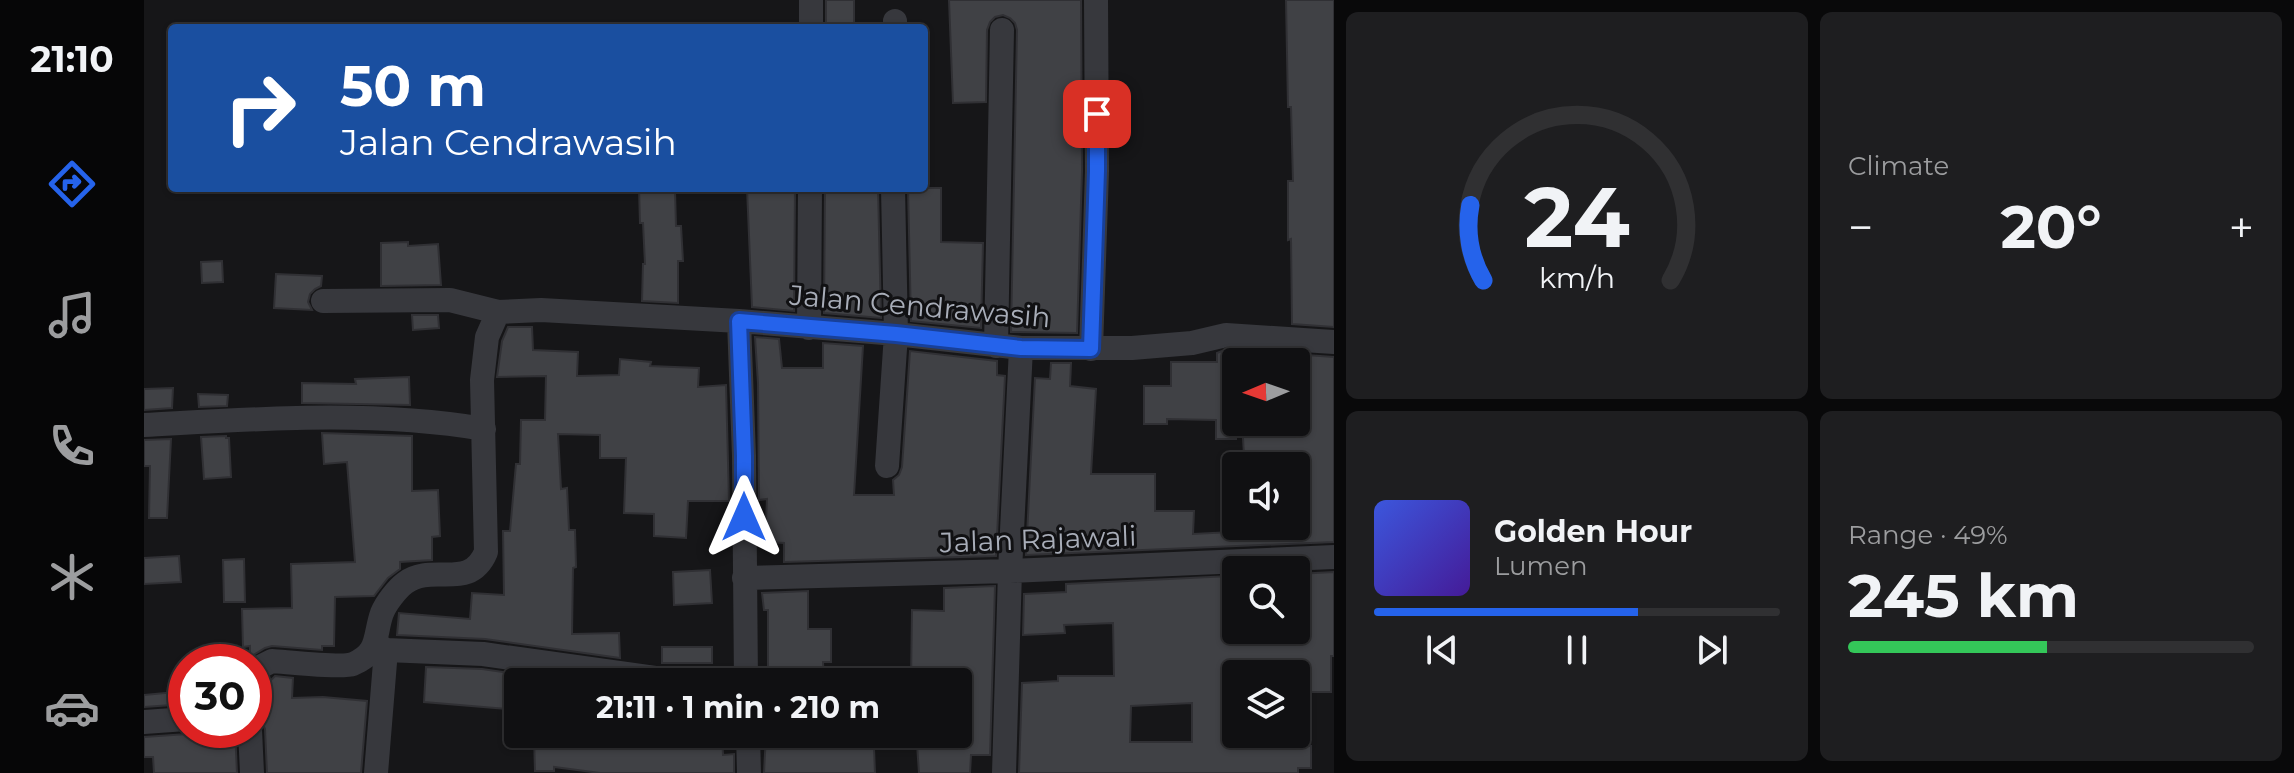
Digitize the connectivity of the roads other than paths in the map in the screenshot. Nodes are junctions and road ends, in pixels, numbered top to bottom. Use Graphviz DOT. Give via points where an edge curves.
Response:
graph roads {
  1 [pos="811,0"];
  2 [pos="1096,0"];
  3 [pos="811,24"];
  4 [pos="1002,30"];
  5 [pos="810,192"];
  6 [pos="893,192"];
  7 [pos="323,301"];
  8 [pos="498,312"];
  9 [pos="739,321"];
  10 [pos="809,328"];
  11 [pos="896,334"];
  12 [pos="1334,342"];
  13 [pos="996,346"];
  14 [pos="1021,348"];
  15 [pos="1091,349"];
  16 [pos="144,425"];
  17 [pos="484,429"];
  18 [pos="887,466"];
  19 [pos="1334,557"];
  20 [pos="1010,571"];
  21 [pos="744,578"];
  22 [pos="381,647"];
  23 [pos="272,661"];
  24 [pos="583,668"];
  25 [pos="746,668"];
  26 [pos="168,720"];
  27 [pos="144,722"];
  28 [pos="251,748"];
  29 [pos="748,748"];
  30 [pos="252,773"];
  31 [pos="376,773"];
  32 [pos="749,773"];
  33 [pos="1004,773"];
  1 -- 3 [label="street"];
  2 -- 15 [label="street"];
  4 -- 13 [label="street"];
  5 -- 10 [label="street"];
  6 -- 11 [label="street"];
  7 -- 8 [label="street, Jalan Cendrawasih" via="450,300"];
  8 -- 9 [label="street, Jalan Cendrawasih"];
  8 -- 17 [label="street" via="484,356"];
  9 -- 10 [label="street, Jalan Cendrawasih"];
  9 -- 21 [label="street"];
  10 -- 11 [label="street, Jalan Cendrawasih"];
  11 -- 13 [label="street, Jalan Cendrawasih"];
  11 -- 18 [label="street"];
  12 -- 15 [label="street, Jalan Cendrawasih" via="1226,335 1192,343"];
  13 -- 14 [label="street, Jalan Cendrawasih"];
  14 -- 15 [label="street, Jalan Cendrawasih"];
  14 -- 20 [label="street"];
  16 -- 17 [label="street" via="411,419"];
  17 -- 22 [label="street" via="486,552 481,564 474,571 406,582 382,613"];
  19 -- 20 [label="street, Jalan Rajawali"];
  20 -- 21 [label="street, Jalan Rajawali"];
  20 -- 33 [label="street"];
  21 -- 25 [label="street"];
  22 -- 23 [label="street" via="350,665"];
  22 -- 24 [label="street"];
  22 -- 31 [label="street"];
  26 -- 27 [label="street"];
  28 -- 30 [label="street"];
  29 -- 32 [label="street"];
}
